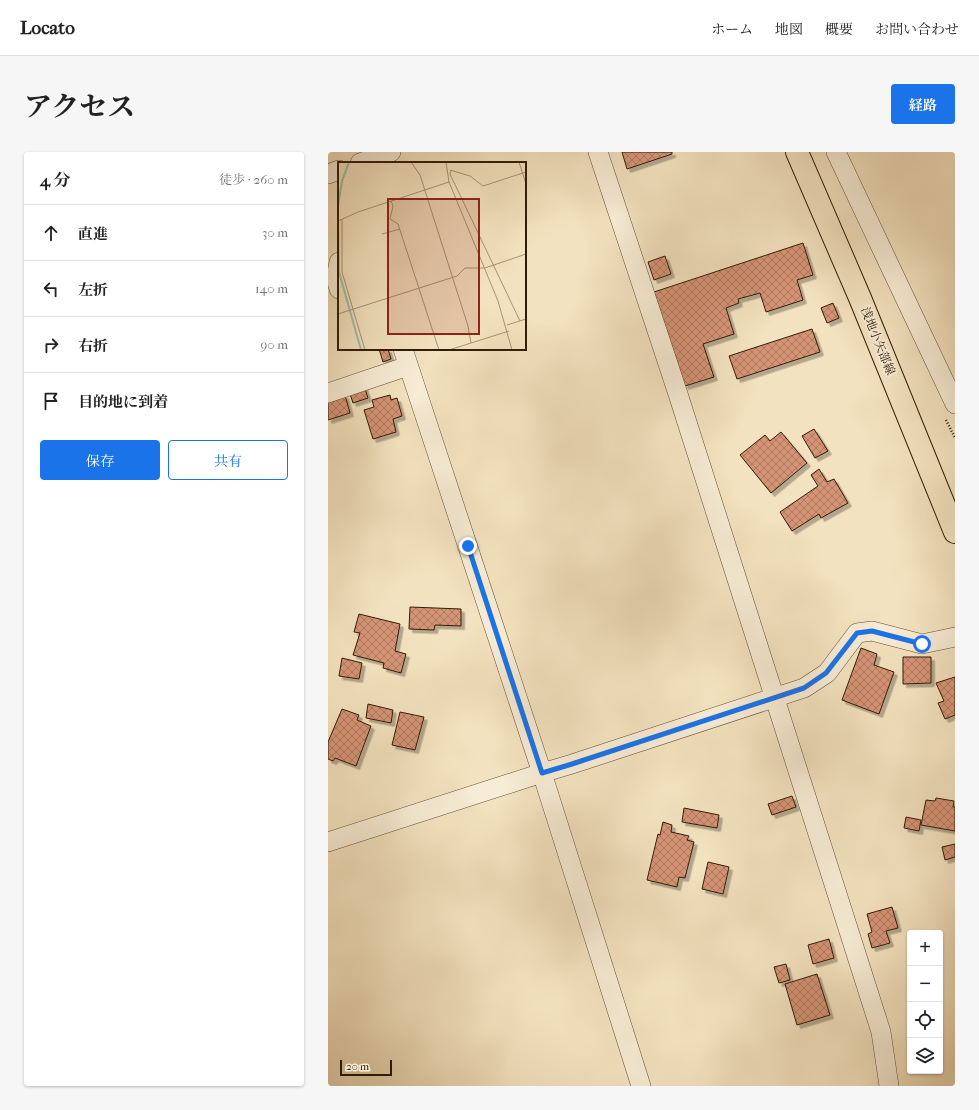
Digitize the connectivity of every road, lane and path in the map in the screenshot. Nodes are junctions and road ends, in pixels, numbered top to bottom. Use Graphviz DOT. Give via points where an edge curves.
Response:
graph roads {
  1 [pos="391,152"];
  2 [pos="598,152"];
  3 [pos="797,152"];
  4 [pos="836,152"];
  5 [pos="363,162"];
  6 [pos="338,170"];
  7 [pos="328,174"];
  8 [pos="338,267"];
  9 [pos="338,285"];
  10 [pos="405,357"];
  11 [pos="328,393"];
  12 [pos="955,404"];
  13 [pos="955,532"];
  14 [pos="955,637"];
  15 [pos="774,698"];
  16 [pos="542,773"];
  17 [pos="328,842"];
  18 [pos="642,1086"];
  19 [pos="889,1086"];
  1 -- 5 [label="street"];
  2 -- 15 [label="street"];
  3 -- 13 [label="main road, 浅地小矢部線" via="860,298"];
  4 -- 12 [label="street"];
  6 -- 7 [label="street"];
  8 -- 9 [label="street"];
  10 -- 11 [label="street"];
  10 -- 16 [label="street"];
  14 -- 15 [label="street" via="922,644 872,631 857,633 826,673 804,688"];
  15 -- 16 [label="street"];
  15 -- 19 [label="street" via="881,1032"];
  16 -- 17 [label="street"];
  16 -- 18 [label="street"];
}
